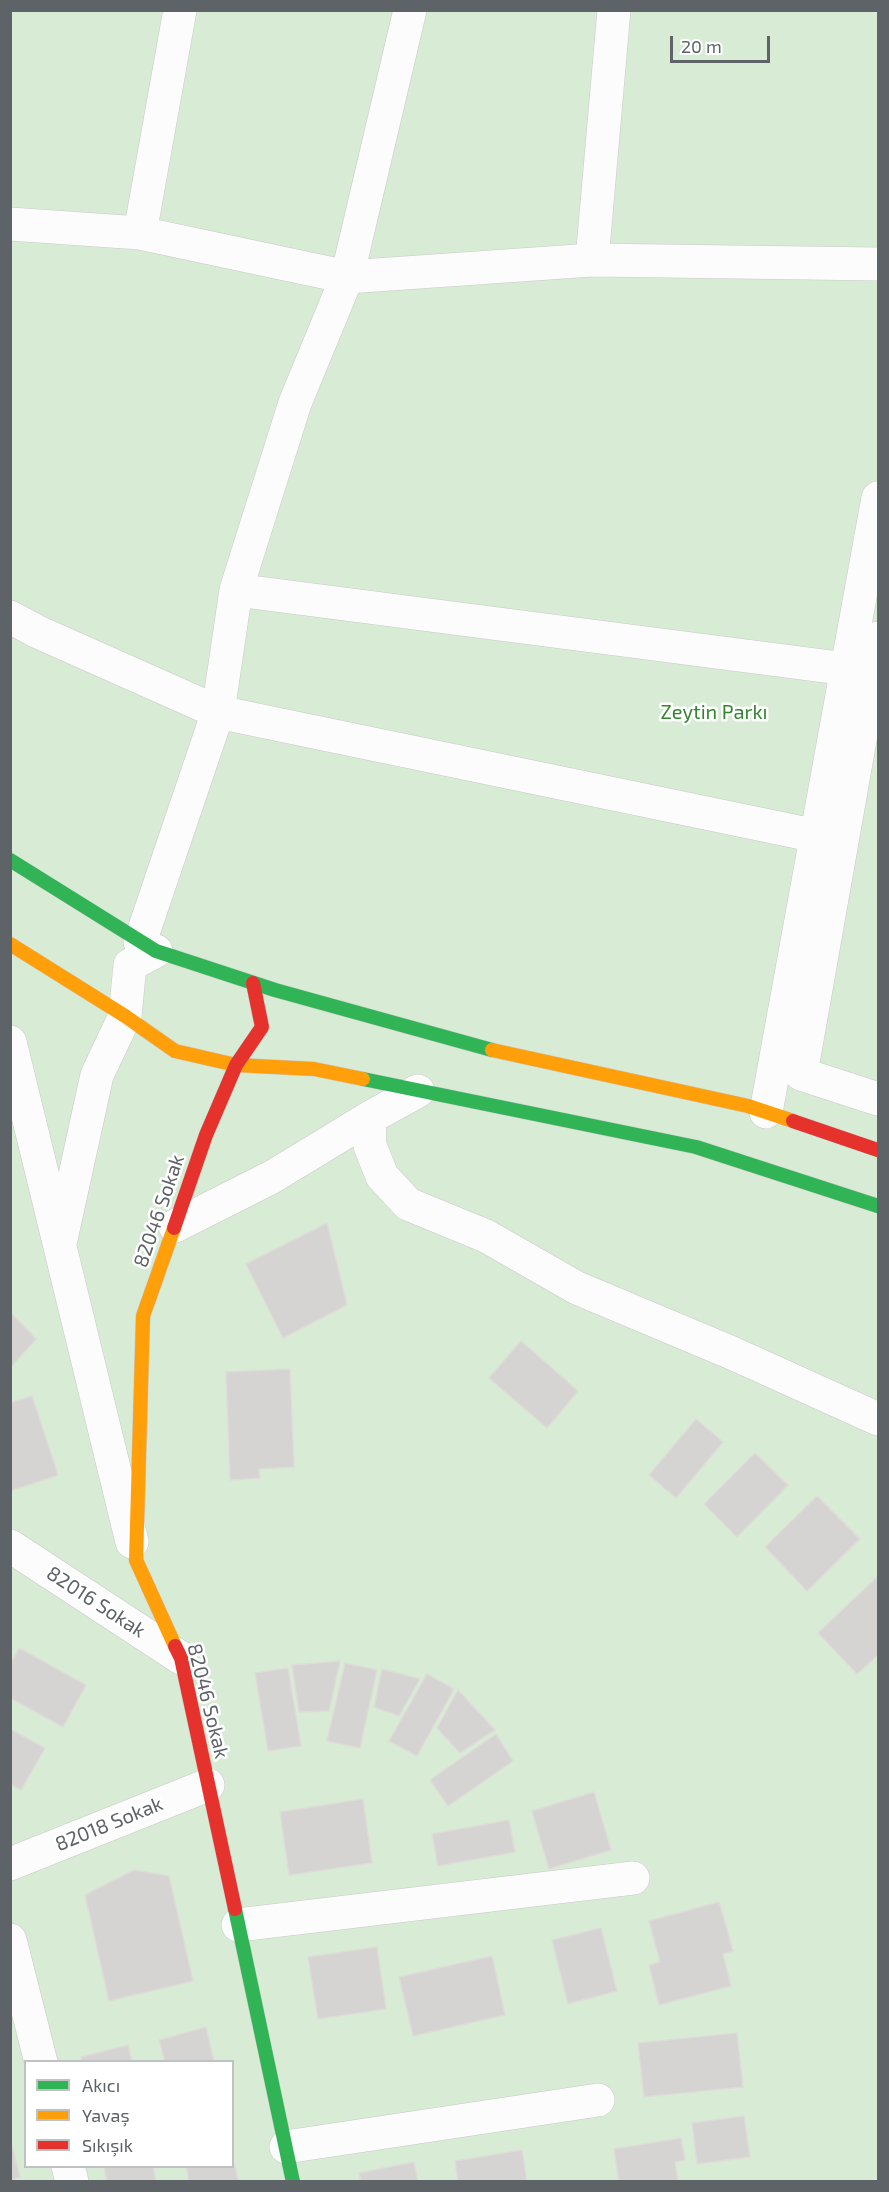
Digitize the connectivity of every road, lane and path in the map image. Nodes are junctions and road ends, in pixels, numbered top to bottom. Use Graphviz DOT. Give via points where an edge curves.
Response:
graph roads {
  1 [pos="180,10"];
  2 [pos="410,10"];
  3 [pos="614,10"];
  4 [pos="10,224"];
  5 [pos="140,233"];
  6 [pos="592,260"];
  7 [pos="879,264"];
  8 [pos="348,277"];
  9 [pos="879,498"];
  10 [pos="236,590"];
  11 [pos="10,617"];
  12 [pos="879,638"];
  13 [pos="847,669"];
  14 [pos="218,712"];
  15 [pos="817,836"];
  16 [pos="10,860"];
  17 [pos="10,944"];
  18 [pos="148,946"];
  19 [pos="253,983"];
  20 [pos="125,1016"];
  21 [pos="10,1042"];
  22 [pos="236,1065"];
  23 [pos="418,1091"];
  24 [pos="879,1099"];
  25 [pos="766,1112"];
  26 [pos="369,1118"];
  27 [pos="879,1150"];
  28 [pos="879,1206"];
  29 [pos="175,1226"];
  30 [pos="60,1245"];
  31 [pos="879,1419"];
  32 [pos="10,1546"];
  33 [pos="136,1560"];
  34 [pos="181,1658"];
  35 [pos="208,1785"];
  36 [pos="10,1864"];
  37 [pos="633,1878"];
  38 [pos="238,1925"];
  39 [pos="10,1940"];
  40 [pos="41,2060"];
  41 [pos="598,2100"];
  42 [pos="286,2147"];
  43 [pos="292,2181"];
  1 -- 5 [label="street"];
  2 -- 8 [label="street"];
  3 -- 6 [label="street"];
  4 -- 5 [label="street"];
  5 -- 8 [label="street"];
  6 -- 7 [label="street"];
  6 -- 8 [label="street"];
  8 -- 10 [label="street" via="295,403"];
  9 -- 13 [label="street"];
  10 -- 13 [label="street"];
  10 -- 14 [label="street"];
  11 -- 14 [label="street"];
  12 -- 24 [label="street" via="801,1074"];
  13 -- 15 [label="street"];
  14 -- 15 [label="street"];
  14 -- 18 [label="street"];
  15 -- 25 [label="street"];
  16 -- 18 [label="main road"];
  17 -- 20 [label="main road"];
  18 -- 19 [label="main road"];
  18 -- 20 [label="street" via="130,965"];
  19 -- 22 [label="main road, 82046 Sokak" via="262,1028"];
  19 -- 25 [label="main road" via="501,1053"];
  20 -- 22 [label="main road" via="175,1051"];
  20 -- 30 [label="street" via="97,1075"];
  21 -- 30 [label="street"];
  22 -- 23 [label="main road" via="314,1069"];
  22 -- 29 [label="main road, 82046 Sokak"];
  23 -- 26 [label="street"];
  23 -- 28 [label="main road" via="696,1147"];
  25 -- 27 [label="main road"];
  26 -- 29 [label="street" via="272,1177"];
  26 -- 31 [label="street" via="370,1146 382,1176 408,1204 486,1236 576,1288"];
  29 -- 33 [label="main road, 82046 Sokak" via="143,1316"];
  30 -- 33 [label="street"];
  32 -- 34 [label="street, 82016 Sokak"];
  33 -- 34 [label="main road, 82046 Sokak"];
  34 -- 35 [label="main road, 82046 Sokak"];
  35 -- 36 [label="street, 82018 Sokak"];
  35 -- 38 [label="main road, 82046 Sokak"];
  37 -- 38 [label="street"];
  38 -- 42 [label="main road, 82046 Sokak"];
  39 -- 40 [label="street"];
  41 -- 42 [label="street"];
  42 -- 43 [label="main road, 82046 Sokak"];
}
